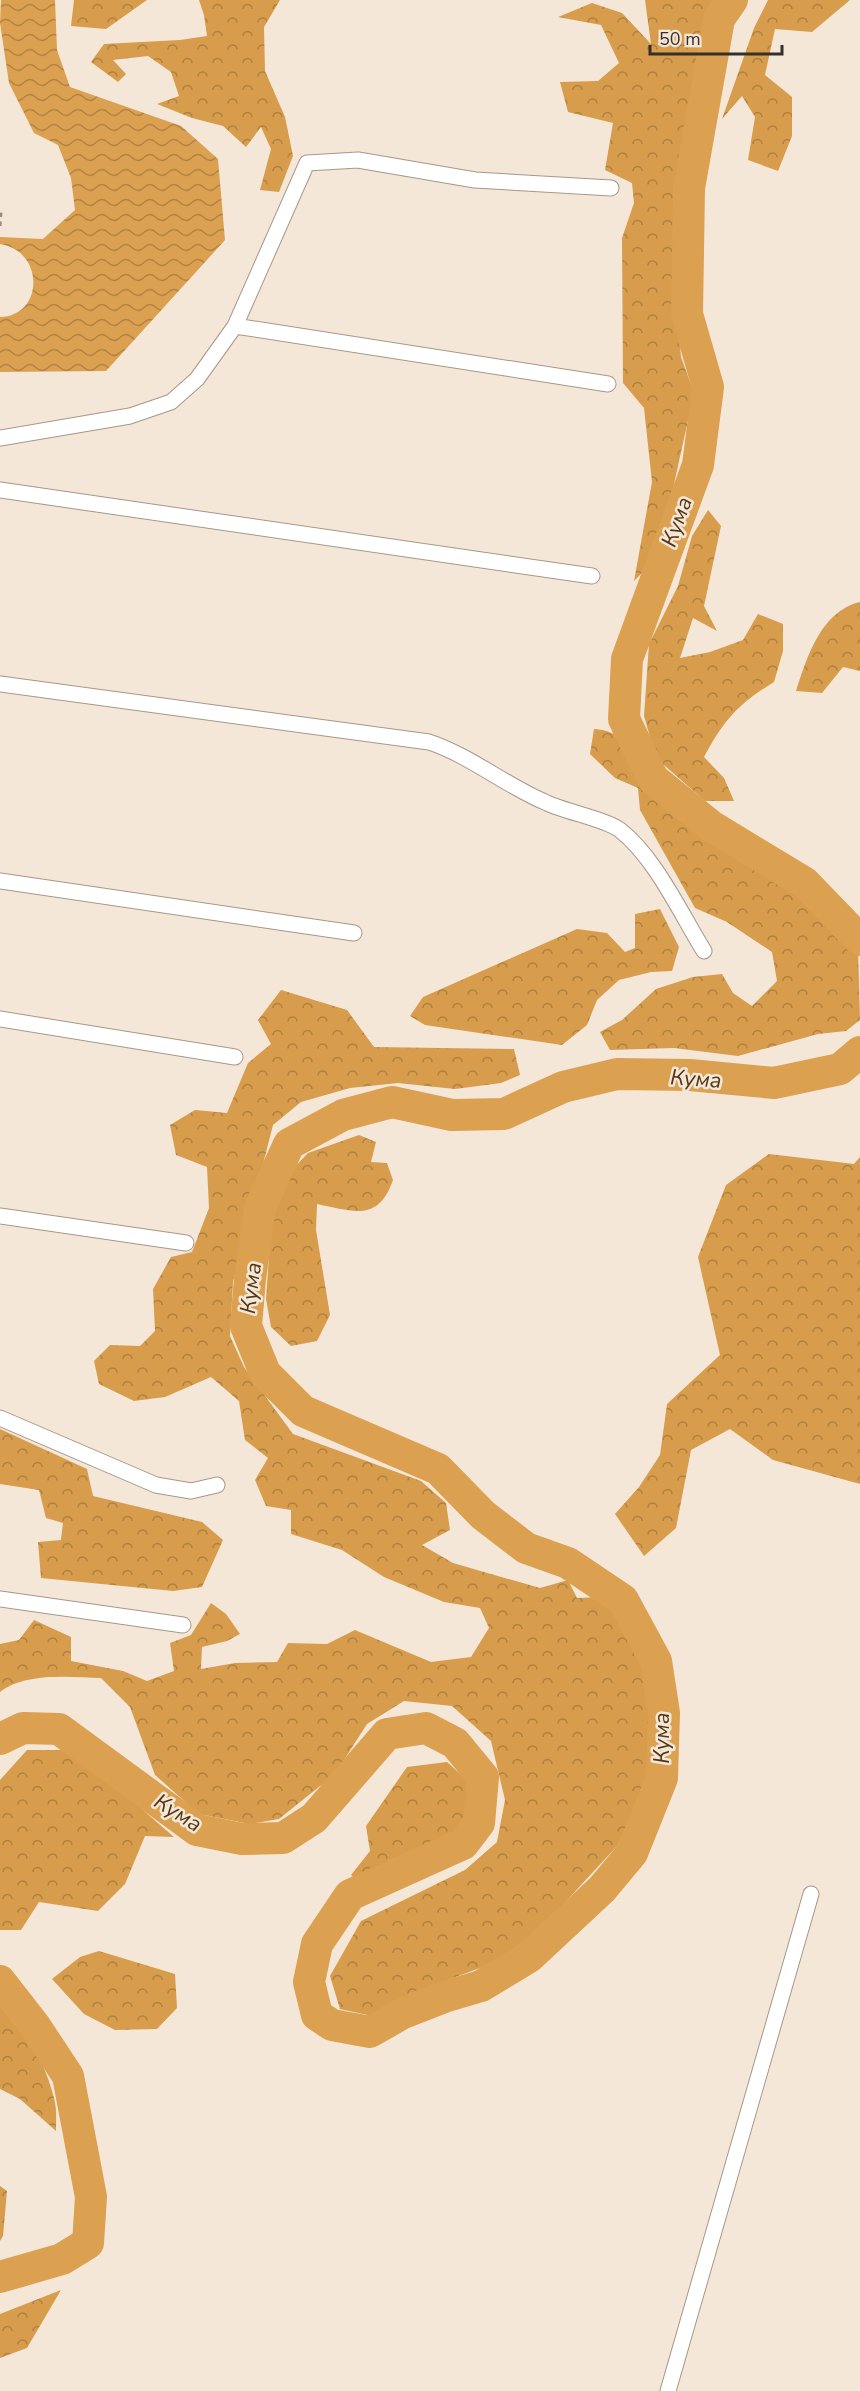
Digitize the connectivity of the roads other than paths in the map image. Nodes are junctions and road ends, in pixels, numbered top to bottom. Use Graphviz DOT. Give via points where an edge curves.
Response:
graph roads {
  1 [pos="612,188"];
  2 [pos="234,326"];
  3 [pos="608,384"];
  4 [pos="0,438"];
  5 [pos="0,490"];
  6 [pos="592,576"];
  7 [pos="0,684"];
  8 [pos="0,881"];
  9 [pos="354,933"];
  10 [pos="704,951"];
  11 [pos="0,1019"];
  12 [pos="235,1057"];
  13 [pos="0,1216"];
  14 [pos="186,1244"];
  15 [pos="0,1418"];
  16 [pos="217,1485"];
  17 [pos="0,1599"];
  18 [pos="183,1625"];
  19 [pos="811,1894"];
  20 [pos="668,2391"];
  1 -- 2 [label="street" via="475,180 358,160 307,163"];
  2 -- 3 [label="street"];
  2 -- 4 [label="street" via="197,379 171,402 130,416"];
  5 -- 6 [label="street"];
  7 -- 10 [label="street" via="429,742 451,749 548,804 619,829 643,853"];
  8 -- 9 [label="street"];
  11 -- 12 [label="street"];
  13 -- 14 [label="street"];
  15 -- 16 [label="street" via="156,1485 191,1491"];
  17 -- 18 [label="street"];
  19 -- 20 [label="street"];
}
